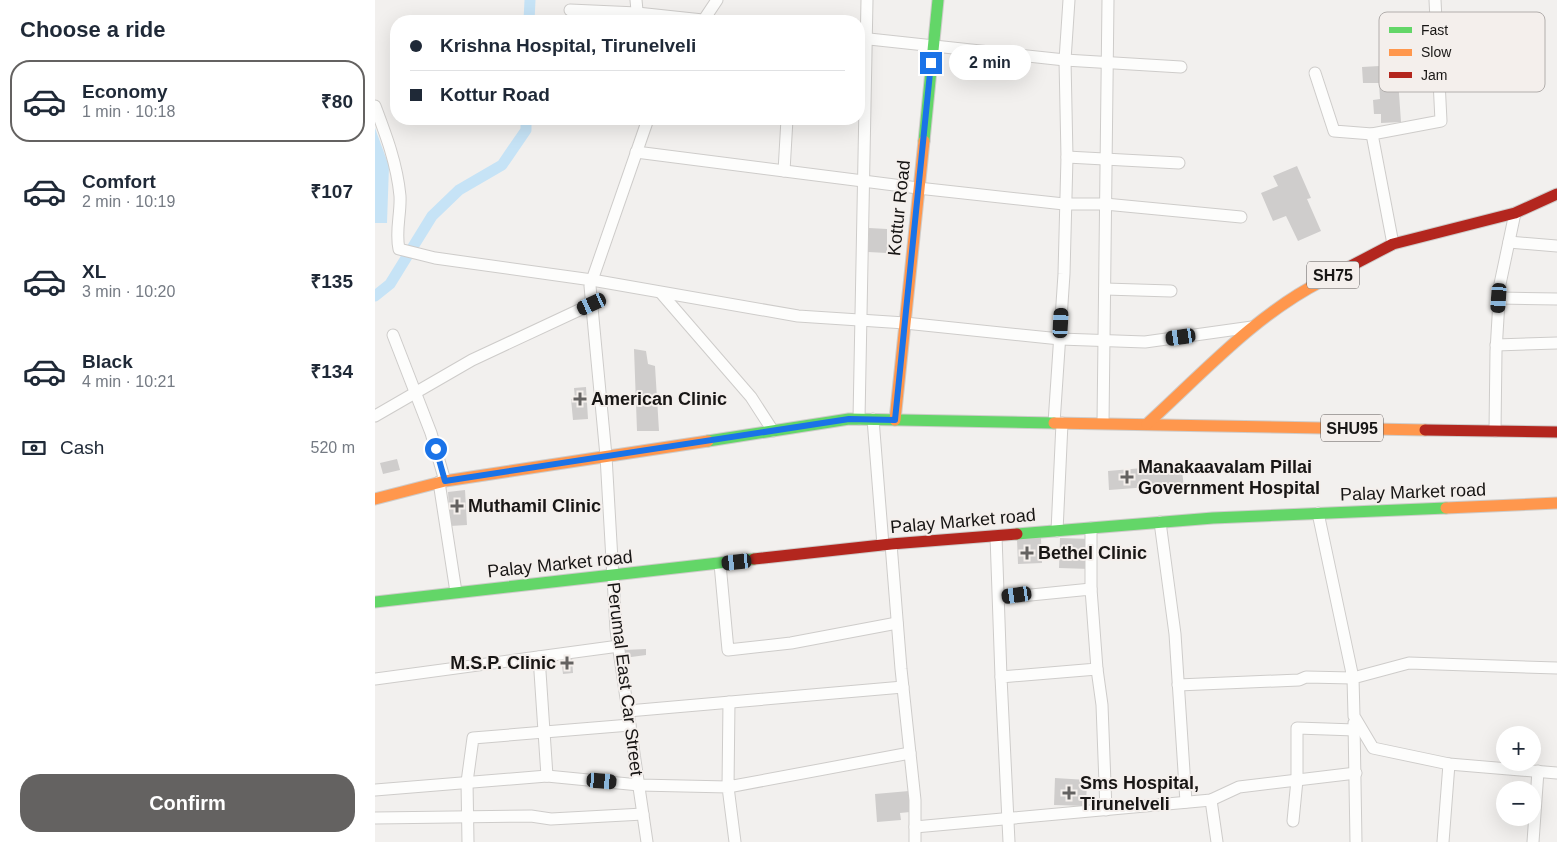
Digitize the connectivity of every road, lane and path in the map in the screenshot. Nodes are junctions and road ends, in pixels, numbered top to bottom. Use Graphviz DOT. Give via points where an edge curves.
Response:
graph roads {
  1 [pos="636,0"];
  2 [pos="717,0"];
  3 [pos="867,0"];
  4 [pos="938,0"];
  5 [pos="1069,0"];
  6 [pos="1108,0"];
  7 [pos="570,10"];
  8 [pos="619,15"];
  9 [pos="638,15"];
  10 [pos="709,15"];
  11 [pos="865,15"];
  12 [pos="865,38"];
  13 [pos="932,46"];
  14 [pos="1065,60"];
  15 [pos="1107,64"];
  16 [pos="1181,67"];
  17 [pos="1315,73"];
  18 [pos="1440,92"];
  19 [pos="375,106"];
  20 [pos="644,125"];
  21 [pos="787,125"];
  22 [pos="863,125"];
  23 [pos="1372,134"];
  24 [pos="636,152"];
  25 [pos="1067,157"];
  26 [pos="1105,160"];
  27 [pos="1179,163"];
  28 [pos="784,171"];
  29 [pos="863,181"];
  30 [pos="918,188"];
  31 [pos="1557,194"];
  32 [pos="1064,204"];
  33 [pos="1105,204"];
  34 [pos="1515,213"];
  35 [pos="1241,217"];
  36 [pos="1509,242"];
  37 [pos="1393,244"];
  38 [pos="1557,246"];
  39 [pos="592,280"];
  40 [pos="1105,289"];
  41 [pos="1171,291"];
  42 [pos="661,293"];
  43 [pos="1499,298"];
  44 [pos="1557,300"];
  45 [pos="592,304"];
  46 [pos="860,320"];
  47 [pos="905,323"];
  48 [pos="1255,326"];
  49 [pos="393,334"];
  50 [pos="1060,339"];
  51 [pos="1105,340"];
  52 [pos="1557,343"];
  53 [pos="1496,344"];
  54 [pos="417,392"];
  55 [pos="375,416"];
  56 [pos="859,419"];
  57 [pos="873,419"];
  58 [pos="895,420"];
  59 [pos="1058,423"];
  60 [pos="1103,424"];
  61 [pos="1147,424"];
  62 [pos="1495,430"];
  63 [pos="773,431"];
  64 [pos="1557,432"];
  65 [pos="606,456"];
  66 [pos="442,482"];
  67 [pos="375,499"];
  68 [pos="1557,504"];
  69 [pos="1318,513"];
  70 [pos="1160,522"];
  71 [pos="1091,528"];
  72 [pos="1057,531"];
  73 [pos="996,536"];
  74 [pos="887,545"];
  75 [pos="720,564"];
  76 [pos="612,576"];
  77 [pos="1091,589"];
  78 [pos="456,592"];
  79 [pos="1000,598"];
  80 [pos="375,602"];
  81 [pos="897,623"];
  82 [pos="619,646"];
  83 [pos="539,657"];
  84 [pos="1557,668"];
  85 [pos="1097,669"];
  86 [pos="1001,676"];
  87 [pos="1353,678"];
  88 [pos="375,679"];
  89 [pos="1178,685"];
  90 [pos="903,686"];
  91 [pos="729,702"];
  92 [pos="628,711"];
  93 [pos="1354,716"];
  94 [pos="630,725"];
  95 [pos="1355,730"];
  96 [pos="544,733"];
  97 [pos="910,753"];
  98 [pos="1449,764"];
  99 [pos="1496,768"];
  100 [pos="1538,771"];
  101 [pos="1355,773"];
  102 [pos="1557,773"];
  103 [pos="547,776"];
  104 [pos="1297,780"];
  105 [pos="467,782"];
  106 [pos="639,784"];
  107 [pos="728,787"];
  108 [pos="375,790"];
  109 [pos="1211,800"];
  110 [pos="1186,802"];
  111 [pos="1105,810"];
  112 [pos="643,814"];
  113 [pos="467,816"];
  114 [pos="375,818"];
  115 [pos="1007,818"];
  116 [pos="1293,821"];
  117 [pos="915,827"];
  118 [pos="468,842"];
  119 [pos="647,842"];
  120 [pos="735,842"];
  121 [pos="915,842"];
  122 [pos="1009,842"];
  123 [pos="1217,842"];
  124 [pos="1356,842"];
  125 [pos="1443,842"];
  126 [pos="1533,842"];
  1 -- 9 [label="street"];
  2 -- 10 [label="street"];
  3 -- 11 [label="street"];
  4 -- 13 [label="main road, Kottur Road"];
  5 -- 14 [label="street"];
  6 -- 15 [label="street"];
  7 -- 8 [label="street"];
  12 -- 13 [label="street"];
  13 -- 14 [label="street"];
  13 -- 30 [label="main road, Kottur Road"];
  14 -- 15 [label="street"];
  14 -- 25 [label="street"];
  15 -- 16 [label="street"];
  15 -- 26 [label="street"];
  17 -- 23 [label="street" via="1334,131"];
  18 -- 23 [label="street" via="1441,120"];
  19 -- 39 [label="street" via="391,151 400,197 396,236 399,249 435,258"];
  20 -- 24 [label="street, Perumal East Car Street"];
  21 -- 28 [label="street"];
  22 -- 29 [label="street"];
  23 -- 37 [label="street"];
  24 -- 28 [label="street"];
  24 -- 39 [label="street, Perumal East Car Street"];
  25 -- 26 [label="street"];
  25 -- 32 [label="street"];
  26 -- 27 [label="street"];
  26 -- 33 [label="street"];
  28 -- 29 [label="street"];
  29 -- 30 [label="street"];
  29 -- 46 [label="street"];
  30 -- 32 [label="street"];
  30 -- 47 [label="main road, Kottur Road"];
  31 -- 34 [label="main road, SH75"];
  32 -- 33 [label="street"];
  32 -- 50 [label="street"];
  33 -- 35 [label="street"];
  33 -- 40 [label="street"];
  34 -- 36 [label="street"];
  34 -- 37 [label="main road, SH75"];
  36 -- 38 [label="street"];
  36 -- 43 [label="street"];
  37 -- 48 [label="main road, SH75" via="1298,293"];
  39 -- 42 [label="street"];
  39 -- 45 [label="street, Perumal East Car Street"];
  40 -- 41 [label="street"];
  40 -- 51 [label="street"];
  42 -- 46 [label="street" via="798,316"];
  42 -- 63 [label="street" via="751,397"];
  43 -- 44 [label="street"];
  43 -- 53 [label="street"];
  45 -- 54 [label="street" via="472,360"];
  45 -- 65 [label="street, Perumal East Car Street"];
  46 -- 47 [label="street"];
  46 -- 56 [label="street"];
  47 -- 50 [label="street"];
  47 -- 58 [label="main road, Kottur Road"];
  48 -- 51 [label="street" via="1145,342"];
  48 -- 61 [label="main road, SH75"];
  49 -- 54 [label="street"];
  50 -- 51 [label="street"];
  50 -- 59 [label="street"];
  51 -- 60 [label="street"];
  52 -- 53 [label="street"];
  53 -- 62 [label="street"];
  54 -- 55 [label="street"];
  54 -- 66 [label="street"];
  56 -- 57 [label="main road, SHU95"];
  56 -- 63 [label="main road, SHU95"];
  57 -- 58 [label="main road, SHU95"];
  57 -- 74 [label="street"];
  58 -- 59 [label="main road, SHU95"];
  59 -- 60 [label="main road, SHU95"];
  59 -- 72 [label="street"];
  60 -- 61 [label="main road, SHU95"];
  61 -- 62 [label="main road, SHU95"];
  62 -- 64 [label="main road, SHU95"];
  63 -- 65 [label="main road, SHU95"];
  65 -- 66 [label="main road, SHU95"];
  65 -- 76 [label="street, Perumal East Car Street"];
  66 -- 67 [label="main road, SHU95"];
  66 -- 78 [label="street"];
  68 -- 69 [label="main road, Palay Market road"];
  69 -- 70 [label="main road, Palay Market road"];
  69 -- 87 [label="street"];
  70 -- 71 [label="main road, Palay Market road"];
  70 -- 89 [label="street" via="1175,634"];
  71 -- 72 [label="main road, Palay Market road"];
  71 -- 77 [label="street"];
  72 -- 73 [label="main road, Palay Market road"];
  73 -- 74 [label="main road, Palay Market road"];
  73 -- 79 [label="street"];
  74 -- 75 [label="main road, Palay Market road"];
  74 -- 81 [label="street"];
  75 -- 76 [label="main road, Palay Market road"];
  75 -- 81 [label="street" via="728,650 791,643"];
  76 -- 78 [label="main road, Palay Market road"];
  76 -- 82 [label="street, Perumal East Car Street"];
  77 -- 79 [label="street"];
  77 -- 85 [label="street"];
  78 -- 80 [label="main road, Palay Market road"];
  79 -- 86 [label="street"];
  81 -- 90 [label="street"];
  82 -- 83 [label="street"];
  82 -- 92 [label="street, Perumal East Car Street"];
  83 -- 88 [label="street"];
  83 -- 96 [label="street"];
  84 -- 87 [label="street" via="1409,663"];
  85 -- 86 [label="street"];
  85 -- 111 [label="street" via="1102,705"];
  86 -- 115 [label="street"];
  87 -- 89 [label="street" via="1306,677 1299,680"];
  87 -- 93 [label="street"];
  89 -- 110 [label="street"];
  90 -- 91 [label="street"];
  90 -- 97 [label="street"];
  91 -- 92 [label="street"];
  91 -- 107 [label="street"];
  92 -- 94 [label="street, Perumal East Car Street"];
  93 -- 95 [label="street"];
  93 -- 98 [label="street" via="1373,748"];
  94 -- 96 [label="street"];
  94 -- 106 [label="street, Perumal East Car Street"];
  95 -- 101 [label="street"];
  95 -- 104 [label="street" via="1297,728"];
  96 -- 103 [label="street"];
  96 -- 105 [label="street" via="473,738"];
  97 -- 107 [label="street"];
  97 -- 117 [label="street"];
  98 -- 99 [label="street"];
  98 -- 125 [label="street"];
  100 -- 102 [label="street"];
  100 -- 126 [label="street"];
  101 -- 104 [label="street"];
  101 -- 124 [label="street"];
  103 -- 105 [label="street"];
  103 -- 106 [label="street"];
  104 -- 109 [label="street" via="1239,787"];
  104 -- 116 [label="street"];
  105 -- 108 [label="street"];
  105 -- 113 [label="street"];
  106 -- 107 [label="street"];
  106 -- 112 [label="street, Perumal East Car Street"];
  107 -- 120 [label="street"];
  109 -- 110 [label="street"];
  109 -- 123 [label="street"];
  110 -- 111 [label="street"];
  111 -- 115 [label="street"];
  112 -- 113 [label="street" via="551,819"];
  112 -- 119 [label="street, Perumal East Car Street"];
  113 -- 114 [label="street"];
  113 -- 118 [label="street"];
  115 -- 117 [label="street"];
  115 -- 122 [label="street"];
  117 -- 121 [label="street"];
}
